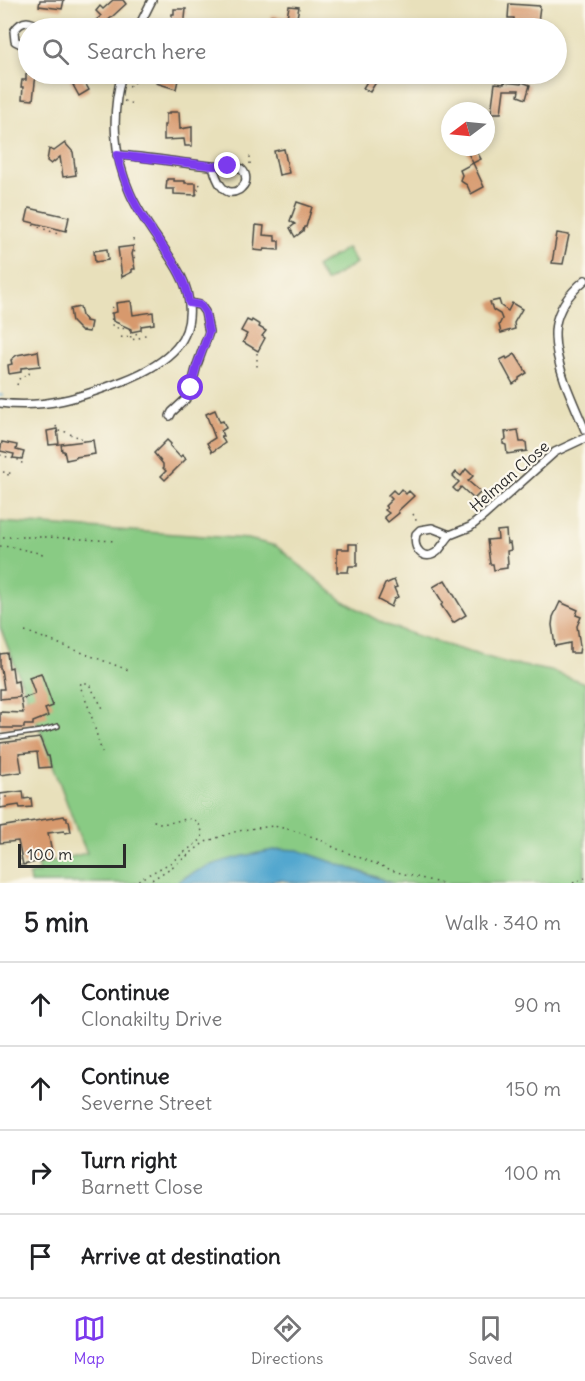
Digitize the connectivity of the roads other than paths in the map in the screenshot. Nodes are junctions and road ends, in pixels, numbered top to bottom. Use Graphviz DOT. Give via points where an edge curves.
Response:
graph roads {
  1 [pos="152,0"];
  2 [pos="143,18"];
  3 [pos="18,25"];
  4 [pos="18,42"];
  5 [pos="120,84"];
  6 [pos="117,155"];
  7 [pos="213,166"];
  8 [pos="585,280"];
  9 [pos="189,303"];
  10 [pos="0,403"];
  11 [pos="170,416"];
  12 [pos="585,430"];
  13 [pos="585,438"];
  14 [pos="450,535"];
  15 [pos="58,726"];
  16 [pos="0,737"];
  1 -- 2 [label="street"];
  3 -- 4 [label="street" via="14,31"];
  5 -- 6 [label="street" via="115,121"];
  6 -- 7 [label="street"];
  6 -- 9 [label="street" via="130,193 181,275"];
  7 -- 7 [label="street" via="237,167 243,170 246,182 230,193 218,182"];
  8 -- 12 [label="street" via="568,296 555,332 558,363"];
  9 -- 10 [label="street" via="189,320 177,347 134,377 53,403"];
  9 -- 11 [label="street" via="200,305 205,312 209,332 186,399"];
  13 -- 14 [label="street, Helman Close" via="555,452 470,527"];
  14 -- 14 [label="street, Helman Close" via="432,528 419,531 415,546 418,552 431,555"];
  15 -- 16 [label="lane"];
}
